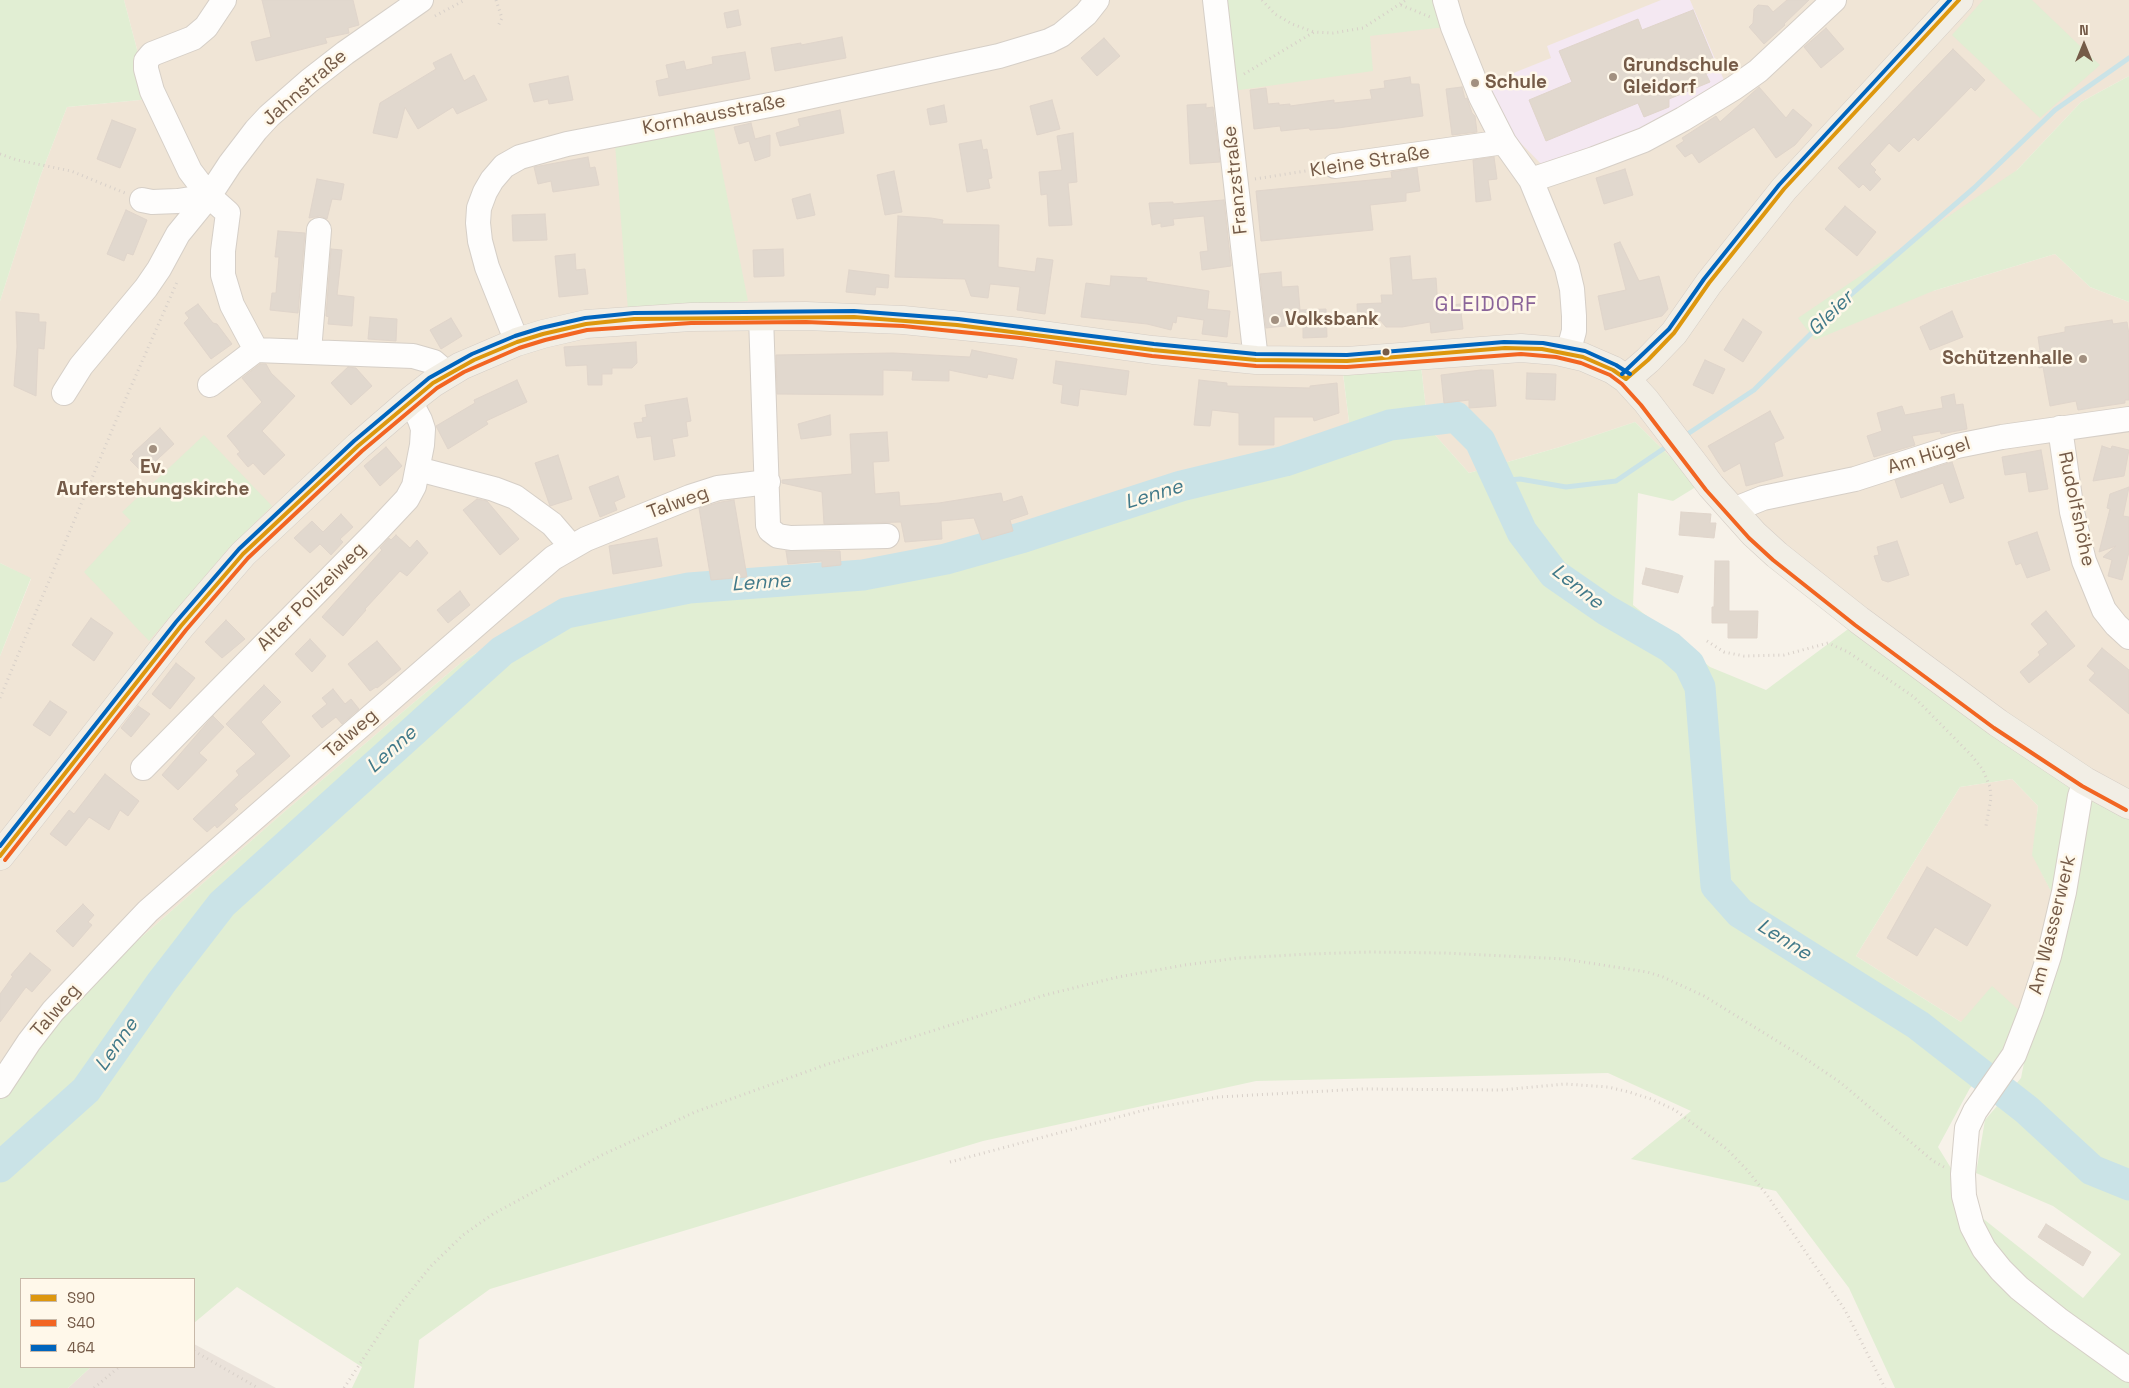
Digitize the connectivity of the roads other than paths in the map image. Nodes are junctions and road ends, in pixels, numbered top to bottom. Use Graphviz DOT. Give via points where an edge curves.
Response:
graph roads {
  1 [pos="224,0"];
  2 [pos="1097,0"];
  3 [pos="1215,0"];
  4 [pos="1445,0"];
  5 [pos="1834,0"];
  6 [pos="1959,0"];
  7 [pos="424,10"];
  8 [pos="1504,142"];
  9 [pos="1335,166"];
  10 [pos="1530,180"];
  11 [pos="209,196"];
  12 [pos="142,200"];
  13 [pos="320,230"];
  14 [pos="760,316"];
  15 [pos="517,342"];
  16 [pos="256,350"];
  17 [pos="308,351"];
  18 [pos="1568,353"];
  19 [pos="1256,360"];
  20 [pos="448,374"];
  21 [pos="1626,379"];
  22 [pos="210,385"];
  23 [pos="64,393"];
  24 [pos="410,401"];
  25 [pos="2129,418"];
  26 [pos="2060,428"];
  27 [pos="418,469"];
  28 [pos="768,482"];
  29 [pos="1733,510"];
  30 [pos="887,536"];
  31 [pos="571,546"];
  32 [pos="2129,637"];
  33 [pos="143,768"];
  34 [pos="2086,781"];
  35 [pos="2129,805"];
  36 [pos="0,856"];
  37 [pos="0,1086"];
  38 [pos="2129,1370"];
  1 -- 11 [label="street" via="199,33 152,54 146,61 152,91 180,152"];
  2 -- 15 [label="street, Kornhausstraße" via="1061,35 1000,56 567,144 520,157 504,166 485,192 478,224 487,267"];
  3 -- 19 [label="street, Franzstraße"];
  4 -- 8 [label="street" via="1469,69"];
  5 -- 10 [label="street" via="1758,71 1683,119 1644,140"];
  6 -- 21 [label="main road" via="1784,189 1709,283 1674,333"];
  7 -- 11 [label="street, Jahnstraße" via="345,53 269,116"];
  8 -- 9 [label="street, Kleine Straße"];
  8 -- 10 [label="street"];
  10 -- 18 [label="street" via="1570,280 1574,331"];
  11 -- 12 [label="street" via="178,201"];
  11 -- 16 [label="street" via="228,212 223,275 232,305"];
  11 -- 23 [label="street, Jahnstraße" via="178,234 160,269 87,359"];
  13 -- 17 [label="street"];
  14 -- 15 [label="main road" via="605,322 566,328"];
  14 -- 19 [label="main road" via="854,317 948,324"];
  14 -- 28 [label="street"];
  15 -- 20 [label="main road"];
  16 -- 17 [label="street"];
  16 -- 22 [label="street"];
  17 -- 20 [label="street" via="413,356 434,362"];
  18 -- 19 [label="main road" via="1521,348 1347,361"];
  18 -- 21 [label="main road" via="1613,370"];
  20 -- 24 [label="main road"];
  21 -- 29 [label="main road"];
  24 -- 27 [label="street, Alter Polizeiweg" via="423,429"];
  24 -- 36 [label="main road" via="243,554"];
  25 -- 26 [label="street, Am Hügel"];
  26 -- 29 [label="street, Am Hügel" via="1957,446 1855,479 1763,498"];
  26 -- 32 [label="street, Rudolfshöhe" via="2072,512 2084,561 2104,610"];
  27 -- 31 [label="street" via="494,489 525,502 552,524"];
  27 -- 33 [label="street, Alter Polizeiweg" via="411,493 375,533"];
  28 -- 30 [label="street" via="768,525 774,534 791,538"];
  28 -- 31 [label="street, Talweg" via="705,492"];
  29 -- 34 [label="main road" via="1754,534 1805,577 1998,723"];
  31 -- 37 [label="street, Talweg" via="552,558 148,911 53,1012"];
  34 -- 35 [label="main road"];
  34 -- 38 [label="street, Am Wasserwerk" via="2080,796 2072,857 2049,956 2021,1039 2009,1065 1975,1111 1967,1128 1964,1196 1969,1216 1989,1258 2019,1288"];
}
